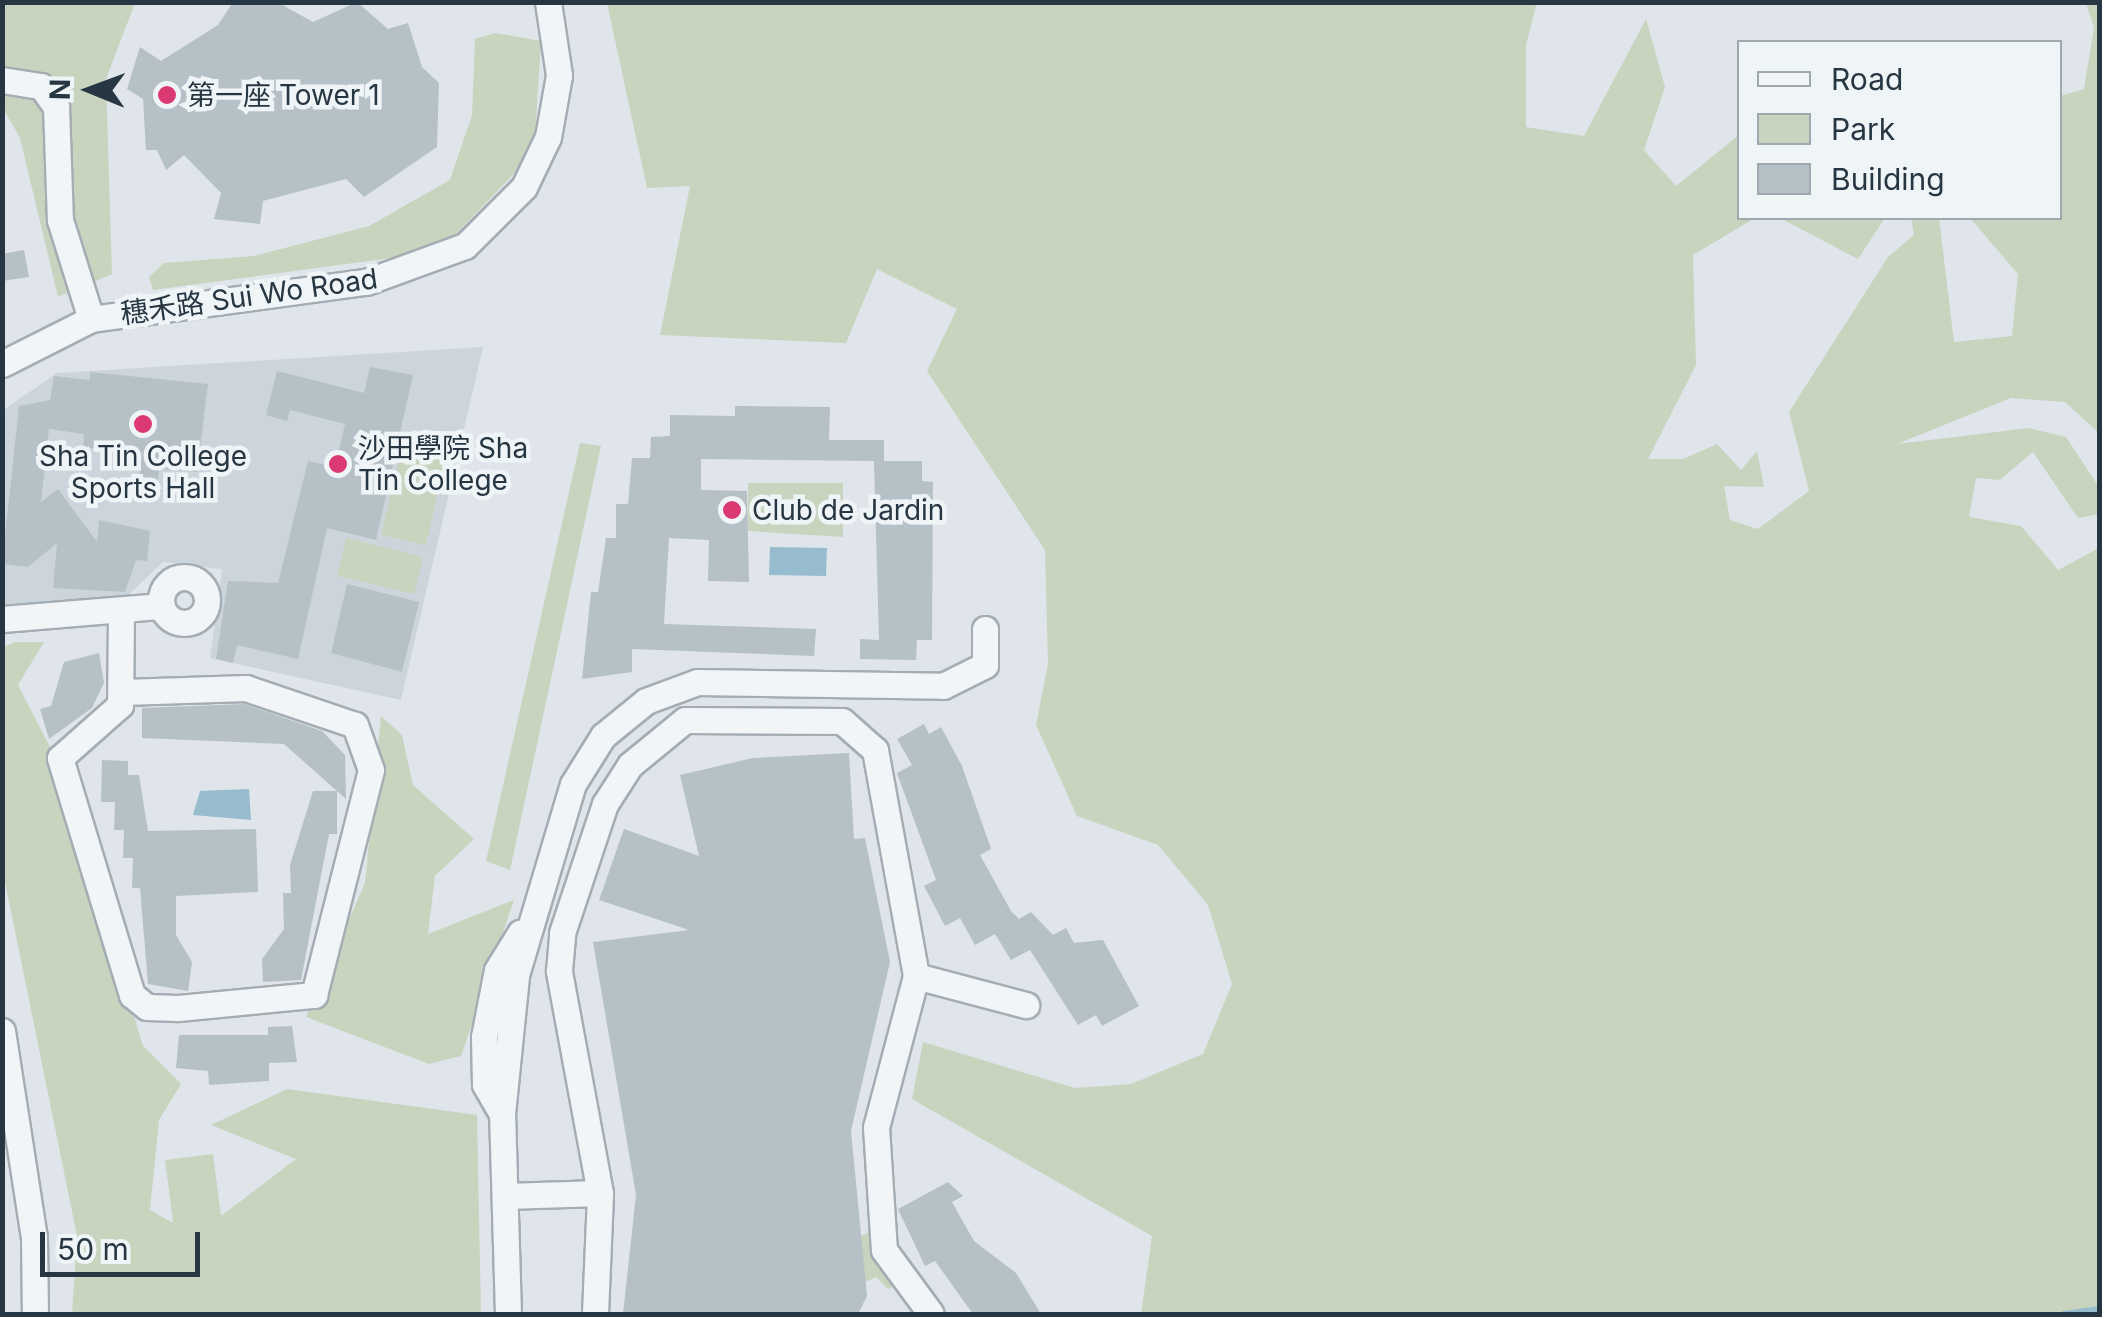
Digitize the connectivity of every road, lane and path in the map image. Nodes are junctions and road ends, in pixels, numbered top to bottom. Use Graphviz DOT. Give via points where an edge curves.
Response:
graph roads {
  1 [pos="548,2"];
  2 [pos="2,80"];
  3 [pos="91,319"];
  4 [pos="2,364"];
  5 [pos="161,606"];
  6 [pos="121,615"];
  7 [pos="2,620"];
  8 [pos="985,630"];
  9 [pos="123,692"];
  10 [pos="916,976"];
  11 [pos="1026,1006"];
  12 [pos="2,1031"];
  13 [pos="600,1193"];
  14 [pos="505,1196"];
  15 [pos="34,1314"];
  16 [pos="508,1314"];
  17 [pos="595,1314"];
  18 [pos="930,1314"];
  1 -- 3 [label="street, 穗禾路 Sui Wo Road" via="560,75 548,138 524,188 465,246 366,282"];
  2 -- 3 [label="street" via="41,86 56,107 60,220"];
  3 -- 4 [label="street, 穗禾路 Sui Wo Road"];
  5 -- 6 [label="street"];
  6 -- 7 [label="street"];
  6 -- 9 [label="street"];
  8 -- 14 [label="street" via="986,665 943,686 697,682 646,701 603,736 573,784 529,926 502,1114"];
  9 -- 9 [label="street" via="246,688 355,724 372,770 314,996 178,1008 148,1007 132,995 60,758 104,725"];
  10 -- 11 [label="street"];
  10 -- 13 [label="street" via="874,750 842,721 685,720 658,738 606,804 562,933 560,971"];
  10 -- 18 [label="street" via="876,1126 884,1250"];
  12 -- 15 [label="street" via="34,1237"];
  13 -- 14 [label="street"];
  13 -- 17 [label="street"];
  14 -- 16 [label="street"];
}
